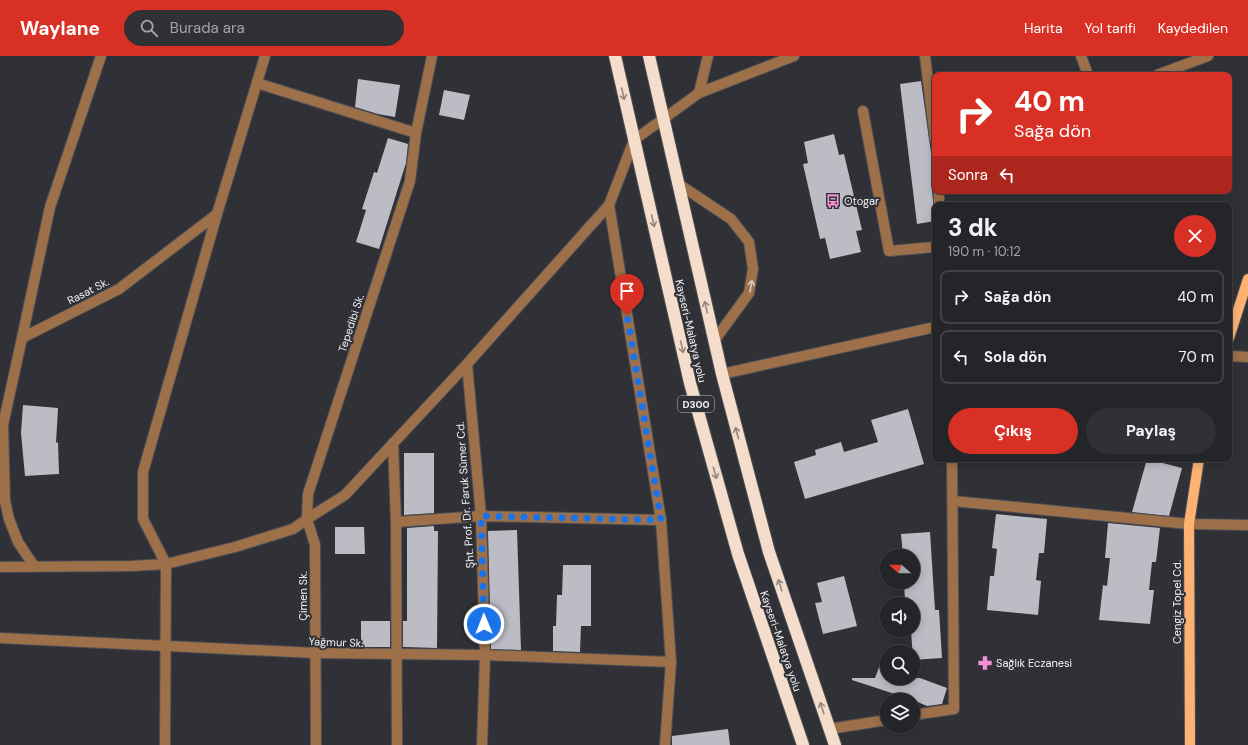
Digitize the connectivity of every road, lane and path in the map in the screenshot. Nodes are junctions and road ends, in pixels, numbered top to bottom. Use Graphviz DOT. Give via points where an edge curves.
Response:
graph roads {
  1 [pos="101,56"];
  2 [pos="265,56"];
  3 [pos="432,56"];
  4 [pos="615,56"];
  5 [pos="650,56"];
  6 [pos="708,56"];
  7 [pos="794,56"];
  8 [pos="925,56"];
  9 [pos="1081,56"];
  10 [pos="1208,56"];
  11 [pos="1087,72"];
  12 [pos="1165,72"];
  13 [pos="257,83"];
  14 [pos="699,93"];
  15 [pos="864,111"];
  16 [pos="932,114"];
  17 [pos="663,118"];
  18 [pos="416,134"];
  19 [pos="634,140"];
  20 [pos="677,182"];
  21 [pos="609,205"];
  22 [pos="217,214"];
  23 [pos="932,247"];
  24 [pos="1248,278"];
  25 [pos="932,328"];
  26 [pos="1232,329"];
  27 [pos="22,338"];
  28 [pos="714,341"];
  29 [pos="1232,356"];
  30 [pos="1248,357"];
  31 [pos="467,364"];
  32 [pos="722,374"];
  33 [pos="2,424"];
  34 [pos="393,443"];
  35 [pos="952,462"];
  36 [pos="1199,462"];
  37 [pos="2,500"];
  38 [pos="954,502"];
  39 [pos="481,516"];
  40 [pos="308,519"];
  41 [pos="661,520"];
  42 [pos="396,522"];
  43 [pos="1189,524"];
  44 [pos="1248,525"];
  45 [pos="166,564"];
  46 [pos="34,566"];
  47 [pos="0,567"];
  48 [pos="0,638"];
  49 [pos="167,647"];
  50 [pos="315,653"];
  51 [pos="485,655"];
  52 [pos="395,656"];
  53 [pos="671,662"];
  54 [pos="920,714"];
  55 [pos="880,721"];
  56 [pos="829,729"];
  57 [pos="165,745"];
  58 [pos="316,745"];
  59 [pos="396,745"];
  60 [pos="482,745"];
  61 [pos="665,745"];
  62 [pos="803,745"];
  63 [pos="835,745"];
  64 [pos="1190,745"];
  1 -- 27 [label="street" via="50,206"];
  2 -- 13 [label="street"];
  3 -- 18 [label="street, Tepedibi Sk."];
  4 -- 19 [label="highway, Kayseri-Malatya yolu / D300, one-way"];
  5 -- 17 [label="highway, Kayseri-Malatya yolu / D300"];
  6 -- 14 [label="street"];
  7 -- 14 [label="street"];
  8 -- 16 [label="street"];
  9 -- 11 [label="street"];
  10 -- 12 [label="street"];
  13 -- 18 [label="street"];
  13 -- 22 [label="street"];
  14 -- 17 [label="street"];
  15 -- 23 [label="street" via="888,251"];
  17 -- 19 [label="street"];
  17 -- 20 [label="highway, Kayseri-Malatya yolu / D300"];
  18 -- 40 [label="street, Tepedibi Sk." via="410,181 308,494"];
  19 -- 21 [label="street"];
  19 -- 62 [label="highway, Kayseri-Malatya yolu / D300, one-way" via="690,383 738,554"];
  28 -- 20 [label="highway, Kayseri-Malatya yolu / D300, one-way"];
  28 -- 20 [label="street, one-way" via="749,293 754,269 749,242 731,219"];
  21 -- 31 [label="street"];
  21 -- 41 [label="street"];
  22 -- 27 [label="street, Rasat Sk." via="119,288"];
  22 -- 45 [label="street" via="143,472 143,519"];
  24 -- 26 [label="main road"];
  25 -- 32 [label="street"];
  27 -- 33 [label="street"];
  28 -- 32 [label="highway, Kayseri-Malatya yolu / D300"];
  29 -- 30 [label="street"];
  31 -- 34 [label="street"];
  31 -- 39 [label="street, Şht. Prof. Dr. Faruk Sümer Cd."];
  56 -- 32 [label="highway, Kayseri-Malatya yolu / D300, one-way" via="769,552"];
  33 -- 37 [label="street"];
  34 -- 40 [label="street" via="345,495"];
  34 -- 42 [label="street"];
  35 -- 38 [label="street"];
  36 -- 43 [label="main road, Cengiz Topel Cd."];
  37 -- 46 [label="street" via="18,542"];
  38 -- 43 [label="street"];
  38 -- 54 [label="street" via="954,708"];
  39 -- 41 [label="street"];
  39 -- 42 [label="street"];
  39 -- 51 [label="street, Şht. Prof. Dr. Faruk Sümer Cd."];
  40 -- 45 [label="street" via="293,528 235,547"];
  40 -- 50 [label="street, Çimen Sk." via="315,545"];
  41 -- 53 [label="street"];
  42 -- 52 [label="street"];
  43 -- 44 [label="street"];
  43 -- 64 [label="main road, Cengiz Topel Cd."];
  45 -- 46 [label="street"];
  45 -- 49 [label="street"];
  46 -- 47 [label="street"];
  48 -- 49 [label="street, Yağmur Sk."];
  49 -- 50 [label="street, Yağmur Sk."];
  49 -- 57 [label="street"];
  50 -- 52 [label="street, Yağmur Sk."];
  50 -- 58 [label="street, Çimen Sk."];
  51 -- 52 [label="street, Yağmur Sk."];
  51 -- 53 [label="street, Yağmur Sk."];
  51 -- 60 [label="street, Şht. Prof. Dr. Faruk Sümer Cd."];
  52 -- 59 [label="street"];
  53 -- 61 [label="street"];
  55 -- 56 [label="street"];
  56 -- 63 [label="highway, Kayseri-Malatya yolu / D300"];
}
